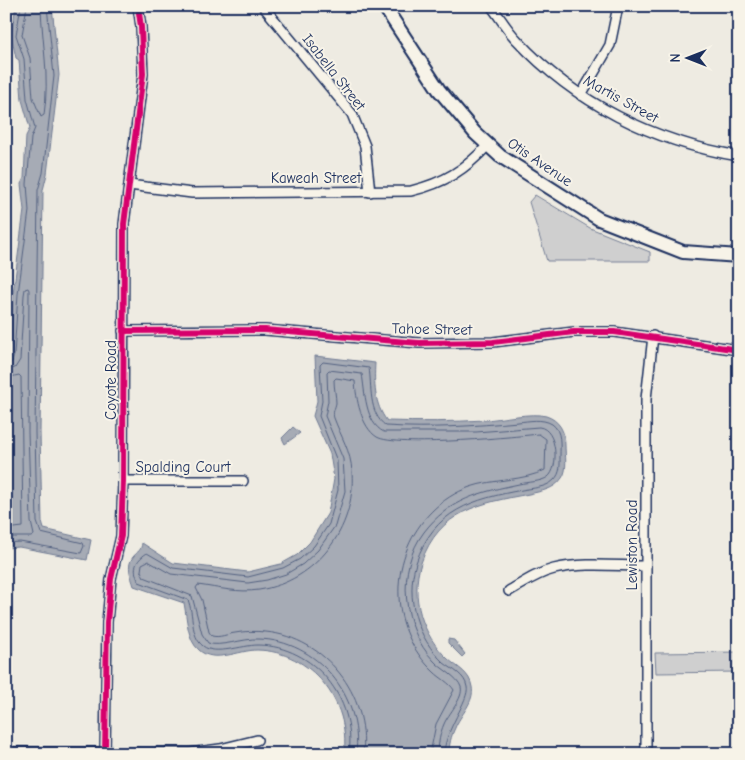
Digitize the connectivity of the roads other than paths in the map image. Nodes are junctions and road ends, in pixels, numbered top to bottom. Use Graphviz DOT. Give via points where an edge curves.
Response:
graph roads {
  1 [pos="138,6"];
  2 [pos="263,6"];
  3 [pos="384,6"];
  4 [pos="491,6"];
  5 [pos="618,6"];
  6 [pos="581,95"];
  7 [pos="488,146"];
  8 [pos="739,156"];
  9 [pos="129,185"];
  10 [pos="370,192"];
  11 [pos="739,256"];
  12 [pos="123,331"];
  13 [pos="653,336"];
  14 [pos="739,350"];
  15 [pos="123,481"];
  16 [pos="243,481"];
  17 [pos="646,566"];
  18 [pos="508,591"];
  19 [pos="257,740"];
  20 [pos="6,752"];
  21 [pos="104,753"];
  22 [pos="646,754"];
  1 -- 9 [label="street, Coyote Road" via="143,74"];
  2 -- 10 [label="street, Isabella Street" via="352,114 365,146"];
  3 -- 7 [label="street, Otis Avenue" via="440,90"];
  4 -- 6 [label="street, Martis Street" via="516,39"];
  5 -- 6 [label="street" via="610,45"];
  6 -- 8 [label="street, Martis Street" via="652,133 701,149"];
  7 -- 10 [label="street, Kaweah Street" via="465,167 437,185 411,191"];
  7 -- 11 [label="street, Otis Avenue" via="521,171 599,219 683,252"];
  9 -- 10 [label="street, Kaweah Street" via="192,192"];
  9 -- 12 [label="street, Coyote Road" via="124,224"];
  12 -- 13 [label="street, Tahoe Street" via="265,330 419,343 493,342 574,332"];
  12 -- 15 [label="street, Coyote Road"];
  13 -- 14 [label="street, Tahoe Street"];
  13 -- 17 [label="street, Lewiston Road" via="646,398"];
  15 -- 16 [label="street, Spalding Court"];
  15 -- 21 [label="street, Coyote Road" via="121,536 111,579 107,622"];
  17 -- 18 [label="street" via="584,566 552,570"];
  17 -- 22 [label="street, Lewiston Road"];
  19 -- 21 [label="street" via="190,752"];
  20 -- 21 [label="street"];
}
